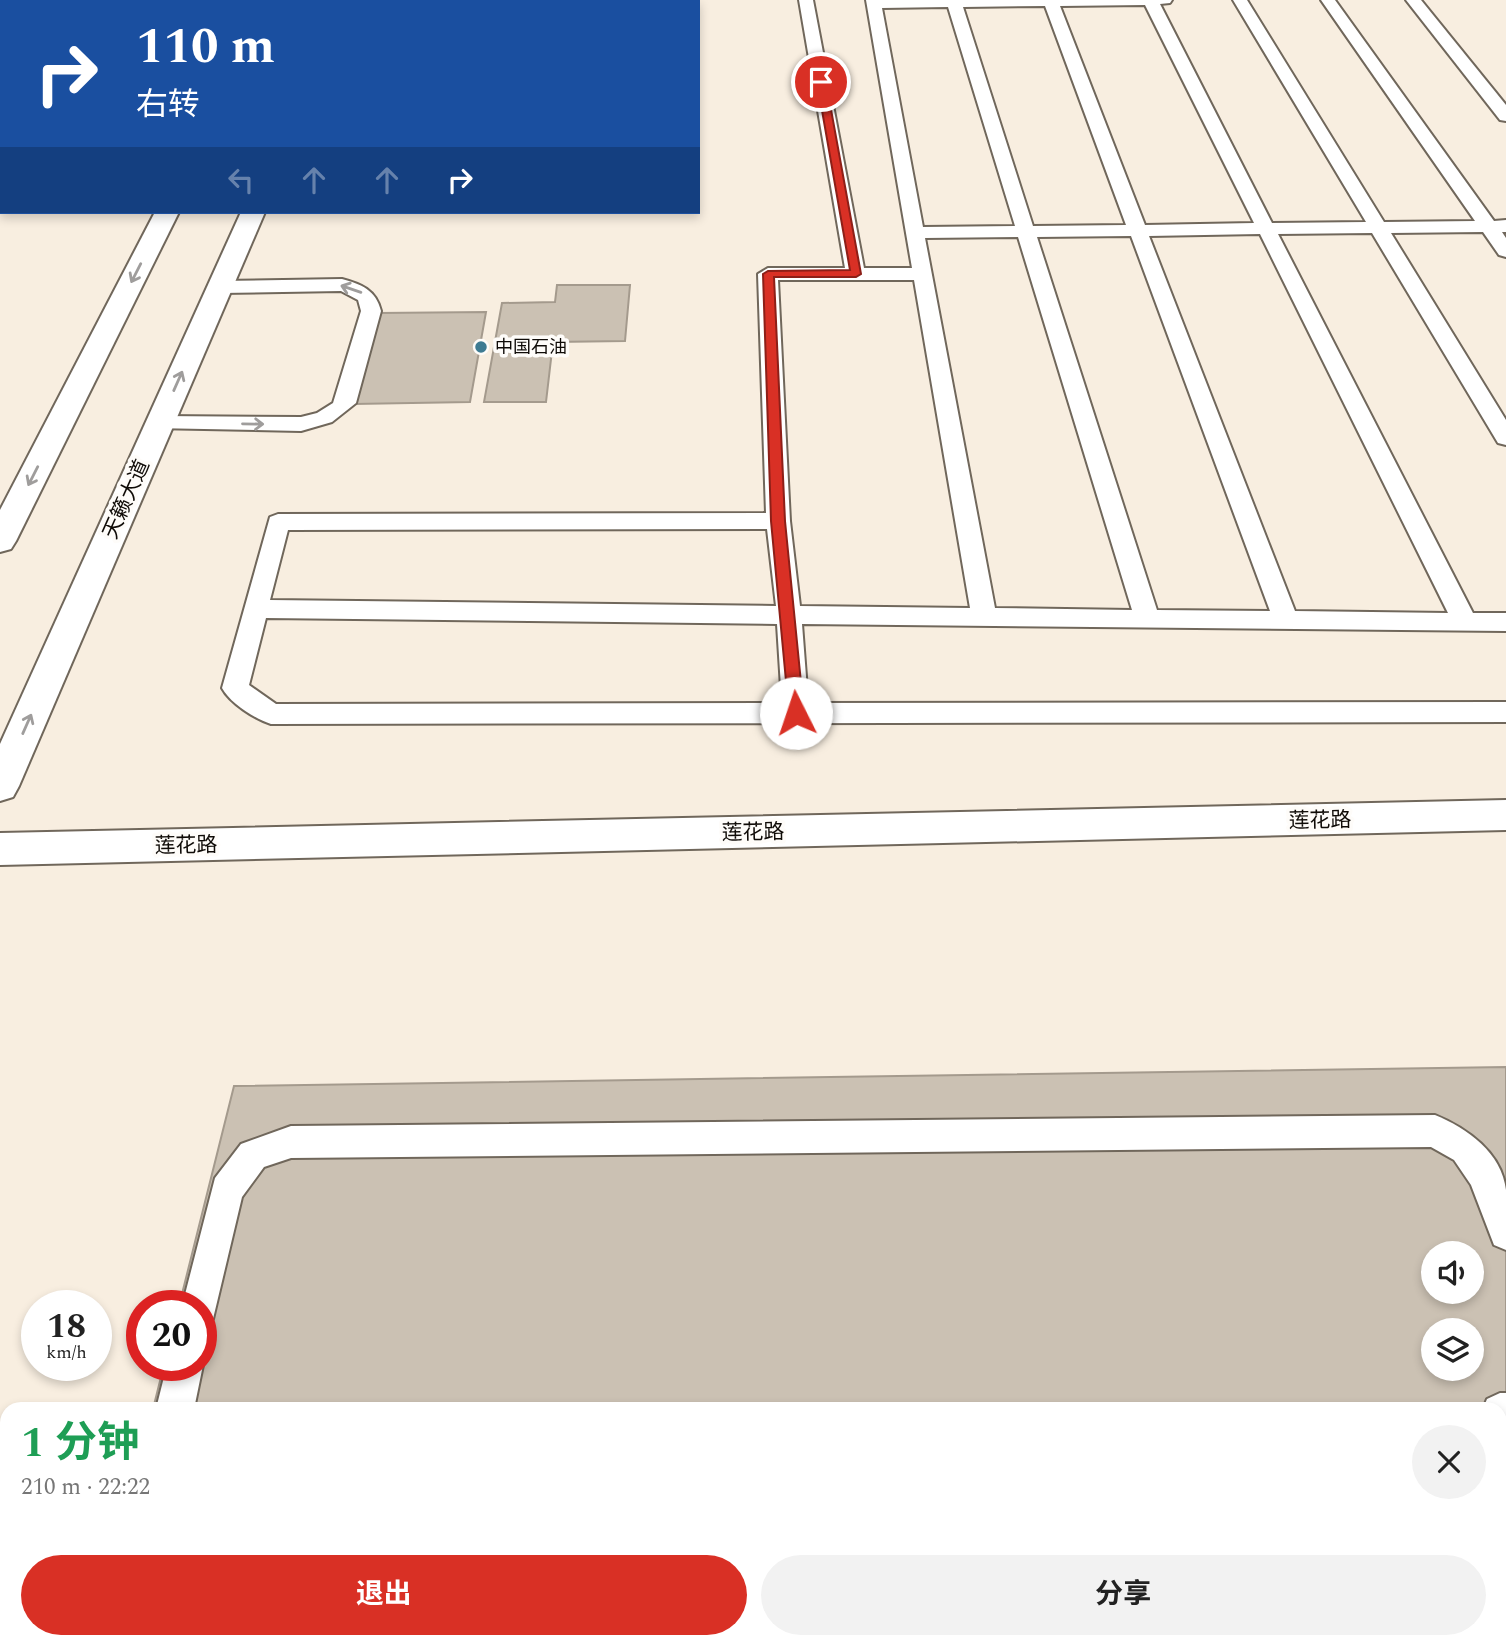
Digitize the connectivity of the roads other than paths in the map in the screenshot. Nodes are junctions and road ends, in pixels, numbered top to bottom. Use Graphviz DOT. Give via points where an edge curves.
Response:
graph roads {
  1 [pos="806,0"];
  2 [pos="1150,0"];
  3 [pos="1165,0"];
  4 [pos="1240,0"];
  5 [pos="1328,0"];
  6 [pos="1413,0"];
  7 [pos="1050,1"];
  8 [pos="874,2"];
  9 [pos="954,2"];
  10 [pos="1506,116"];
  11 [pos="166,214"];
  12 [pos="252,214"];
  13 [pos="1497,226"];
  14 [pos="1378,227"];
  15 [pos="1266,229"];
  16 [pos="1138,230"];
  17 [pos="1026,232"];
  18 [pos="915,233"];
  19 [pos="1506,251"];
  20 [pos="856,274"];
  21 [pos="923,274"];
  22 [pos="220,287"];
  23 [pos="160,423"];
  24 [pos="1506,438"];
  25 [pos="778,521"];
  26 [pos="0,541"];
  27 [pos="255,609"];
  28 [pos="789,615"];
  29 [pos="984,617"];
  30 [pos="1147,618"];
  31 [pos="1286,620"];
  32 [pos="1465,621"];
  33 [pos="1506,622"];
  34 [pos="1506,712"];
  35 [pos="796,713"];
  36 [pos="0,786"];
  37 [pos="1506,816"];
  38 [pos="0,849"];
  39 [pos="1506,1233"];
  40 [pos="204,1290"];
  41 [pos="182,1381"];
  42 [pos="177,1402"];
  1 -- 20 [label="lane"];
  2 -- 3 [label="lane"];
  2 -- 7 [label="lane"];
  2 -- 15 [label="lane"];
  4 -- 14 [label="lane"];
  5 -- 13 [label="lane"];
  6 -- 10 [label="lane"];
  7 -- 9 [label="lane"];
  7 -- 16 [label="lane"];
  8 -- 9 [label="lane"];
  8 -- 18 [label="lane"];
  9 -- 17 [label="lane"];
  11 -- 26 [label="main road, one-way"];
  12 -- 22 [label="main road, 天籁大道"];
  13 -- 14 [label="lane"];
  13 -- 19 [label="lane"];
  14 -- 15 [label="lane"];
  14 -- 24 [label="lane"];
  15 -- 16 [label="lane"];
  15 -- 32 [label="lane"];
  16 -- 17 [label="lane"];
  16 -- 31 [label="lane"];
  17 -- 18 [label="lane"];
  17 -- 30 [label="lane"];
  18 -- 21 [label="lane"];
  20 -- 21 [label="lane"];
  20 -- 25 [label="lane" via="768,274"];
  21 -- 29 [label="lane"];
  23 -- 22 [label="main road, 天籁大道, one-way"];
  23 -- 22 [label="lane, one-way" via="301,424 319,421 345,403 371,311 370,301 360,290 342,285"];
  36 -- 23 [label="main road, 天籁大道, one-way"];
  25 -- 27 [label="lane" via="278,522"];
  25 -- 28 [label="lane"];
  27 -- 28 [label="lane"];
  27 -- 35 [label="lane" via="235,688 271,714"];
  28 -- 29 [label="lane"];
  28 -- 35 [label="lane"];
  29 -- 30 [label="lane"];
  30 -- 31 [label="lane"];
  31 -- 32 [label="lane"];
  32 -- 33 [label="lane"];
  34 -- 35 [label="lane"];
  37 -- 38 [label="main road, 莲花路"];
  39 -- 40 [label="lane" via="1484,1175 1466,1149 1435,1131 291,1142 253,1155 227,1190"];
  41 -- 42 [label="lane"];
}
